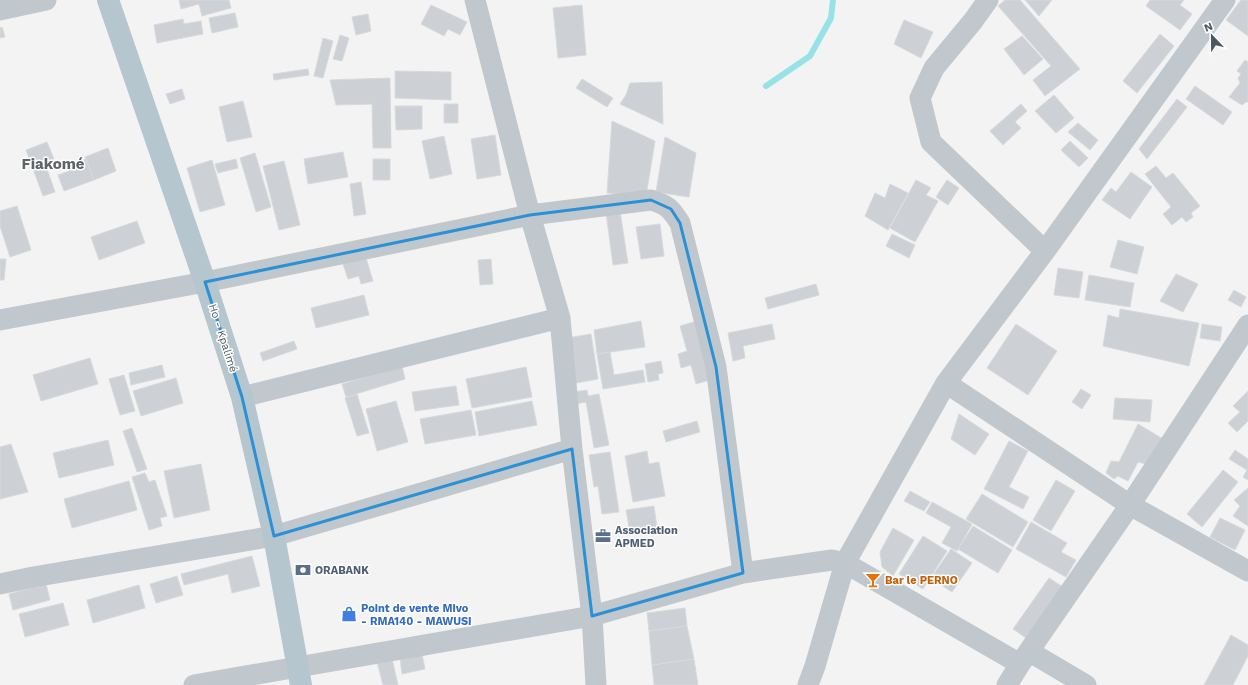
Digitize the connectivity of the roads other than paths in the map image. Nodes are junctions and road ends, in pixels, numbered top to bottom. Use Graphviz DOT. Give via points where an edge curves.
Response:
graph roads {
  1 [pos="46,0"];
  2 [pos="108,0"];
  3 [pos="475,0"];
  4 [pos="988,0"];
  5 [pos="1225,0"];
  6 [pos="0,10"];
  7 [pos="530,215"];
  8 [pos="1045,251"];
  9 [pos="205,282"];
  10 [pos="560,318"];
  11 [pos="0,320"];
  12 [pos="1248,325"];
  13 [pos="946,383"];
  14 [pos="242,397"];
  15 [pos="572,449"];
  16 [pos="1130,505"];
  17 [pos="274,536"];
  18 [pos="845,563"];
  19 [pos="1248,571"];
  20 [pos="743,572"];
  21 [pos="0,584"];
  22 [pos="592,616"];
  23 [pos="1025,658"];
  24 [pos="300,675"];
  25 [pos="194,685"];
  26 [pos="596,685"];
  27 [pos="808,685"];
  28 [pos="1007,685"];
  29 [pos="1086,685"];
  1 -- 6 [label="street"];
  2 -- 9 [label="main road, Ho - Kpalimé"];
  3 -- 7 [label="street"];
  4 -- 8 [label="street" via="934,68 920,98 931,142"];
  5 -- 8 [label="street"];
  7 -- 9 [label="street"];
  7 -- 10 [label="street"];
  7 -- 20 [label="street" via="651,200 671,209 680,223 716,367"];
  8 -- 13 [label="street"];
  9 -- 11 [label="street"];
  9 -- 14 [label="main road, Ho - Kpalimé"];
  10 -- 14 [label="street"];
  10 -- 15 [label="street"];
  12 -- 16 [label="street"];
  13 -- 16 [label="street"];
  13 -- 18 [label="street"];
  14 -- 17 [label="main road, Ho - Kpalimé"];
  15 -- 17 [label="street"];
  15 -- 22 [label="street"];
  16 -- 19 [label="street"];
  16 -- 23 [label="street"];
  17 -- 21 [label="street"];
  17 -- 24 [label="main road, Ho - Kpalimé"];
  18 -- 20 [label="street" via="832,560"];
  18 -- 23 [label="street"];
  18 -- 27 [label="street"];
  20 -- 22 [label="street"];
  22 -- 24 [label="street"];
  22 -- 26 [label="street"];
  23 -- 28 [label="street"];
  23 -- 29 [label="street"];
  24 -- 25 [label="street"];
}
